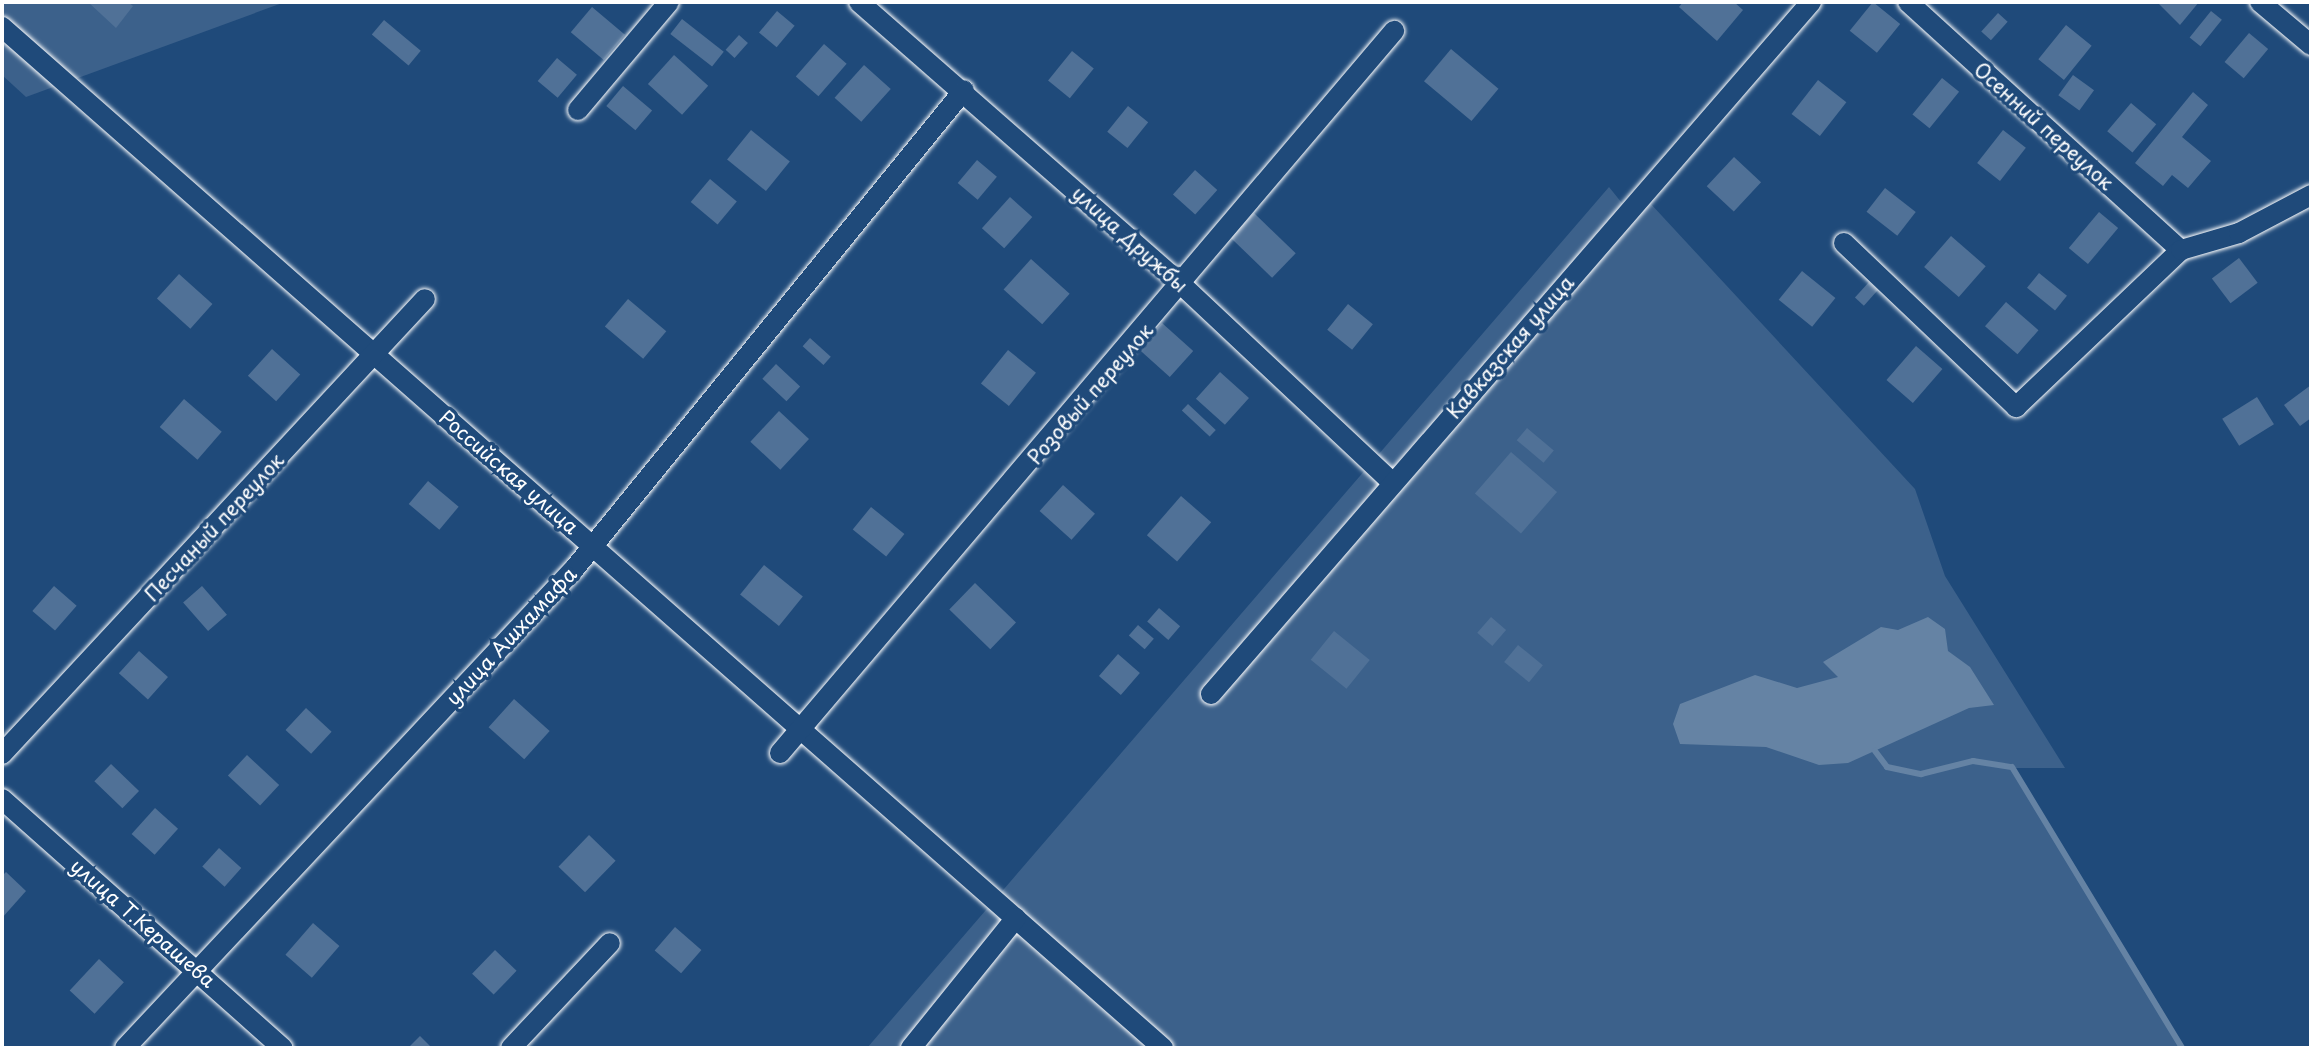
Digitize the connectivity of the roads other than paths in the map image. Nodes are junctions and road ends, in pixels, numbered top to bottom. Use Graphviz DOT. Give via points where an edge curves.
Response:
graph roads {
  1 [pos="669,2"];
  2 [pos="859,2"];
  3 [pos="1811,2"];
  4 [pos="1908,2"];
  5 [pos="2260,2"];
  6 [pos="2,27"];
  7 [pos="1394,31"];
  8 [pos="2311,45"];
  9 [pos="964,90"];
  10 [pos="578,110"];
  11 [pos="2311,195"];
  12 [pos="1844,243"];
  13 [pos="2181,250"];
  14 [pos="1183,286"];
  15 [pos="425,299"];
  16 [pos="374,354"];
  17 [pos="1393,483"];
  18 [pos="593,546"];
  19 [pos="1211,694"];
  20 [pos="801,729"];
  21 [pos="780,753"];
  22 [pos="2,754"];
  23 [pos="2,799"];
  24 [pos="1016,918"];
  25 [pos="610,943"];
  26 [pos="196,969"];
  27 [pos="125,1048"];
  28 [pos="282,1048"];
  29 [pos="511,1048"];
  30 [pos="911,1048"];
  31 [pos="1163,1048"];
  1 -- 10 [label="street"];
  2 -- 9 [label="street, улица Дружбы"];
  3 -- 17 [label="street, Кавказcкая улица"];
  4 -- 13 [label="street, Осенний переулок"];
  5 -- 8 [label="street"];
  6 -- 16 [label="street, Российская улица"];
  7 -- 14 [label="street, Розовый переулок"];
  9 -- 14 [label="street, улица Дружбы"];
  9 -- 18 [label="street, улица Ашхамафа"];
  11 -- 13 [label="street" via="2239,233"];
  12 -- 13 [label="street" via="2016,407"];
  14 -- 17 [label="street, улица Дружбы"];
  14 -- 20 [label="street, Розовый переулок"];
  15 -- 16 [label="street, Песчаный переулок"];
  16 -- 18 [label="street, Российская улица"];
  16 -- 22 [label="street, Песчаный переулок"];
  17 -- 19 [label="street, Кавказcкая улица"];
  18 -- 20 [label="street, Российская улица"];
  18 -- 26 [label="street, улица Ашхамафа"];
  20 -- 21 [label="street, Розовый переулок"];
  20 -- 24 [label="street, Российская улица"];
  23 -- 26 [label="street, улица Т.Керашева"];
  24 -- 30 [label="street"];
  24 -- 31 [label="street, Российская улица"];
  25 -- 29 [label="street"];
  26 -- 27 [label="street, улица Ашхамафа"];
  26 -- 28 [label="street, улица Т.Керашева"];
}
